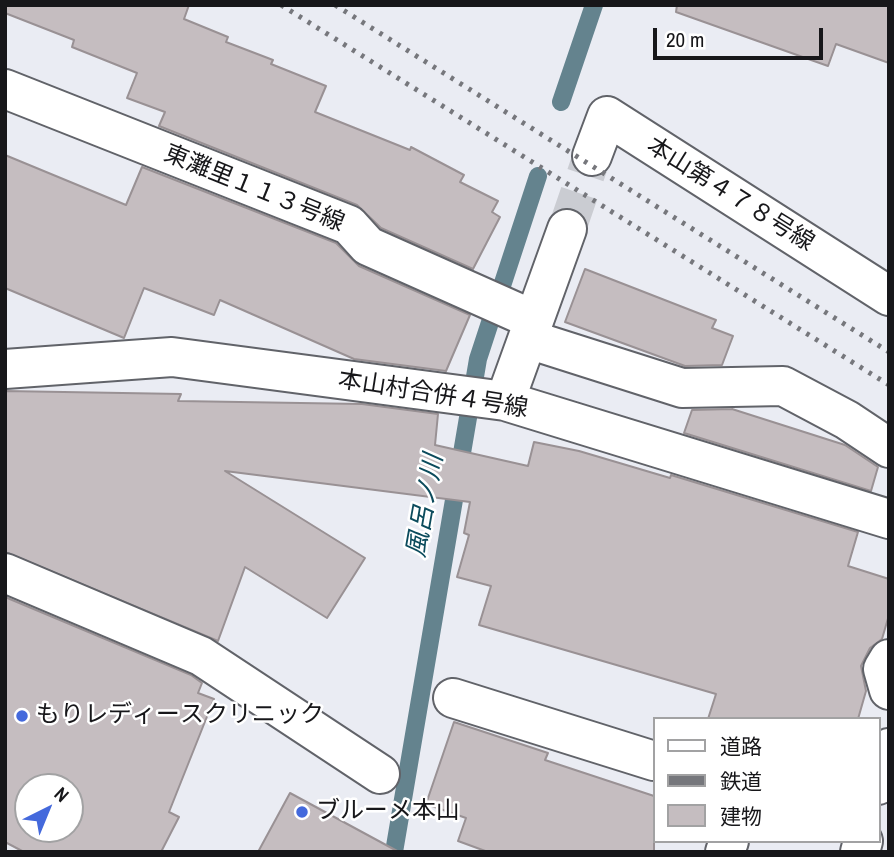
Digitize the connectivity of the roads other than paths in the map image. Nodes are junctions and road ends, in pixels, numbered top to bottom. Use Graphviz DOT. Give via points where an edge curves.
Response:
graph roads {
  1 [pos="5,89"];
  2 [pos="592,156"];
  3 [pos="567,229"];
  4 [pos="889,296"];
  5 [pos="530,326"];
  6 [pos="5,369"];
  7 [pos="502,401"];
  8 [pos="889,448"];
  9 [pos="889,519"];
  10 [pos="5,573"];
  11 [pos="889,659"];
  12 [pos="889,690"];
  13 [pos="453,698"];
  14 [pos="889,748"];
  15 [pos="652,760"];
  16 [pos="380,774"];
  17 [pos="880,778"];
  1 -- 5 [label="street, 東灘里１１３号線" via="349,225 368,246 461,288"];
  2 -- 4 [label="street, 本山第４７８号線" via="607,116"];
  3 -- 5 [label="street"];
  5 -- 7 [label="street"];
  5 -- 8 [label="street, 東灘里１１３号線" via="681,388 783,386"];
  6 -- 7 [label="street, 本山村合併４号線" via="172,357"];
  7 -- 9 [label="street, 本山村合併４号線"];
  10 -- 16 [label="street" via="201,656"];
  11 -- 12 [label="street" via="883,668"];
  13 -- 15 [label="street"];
  14 -- 17 [label="street"];
}
